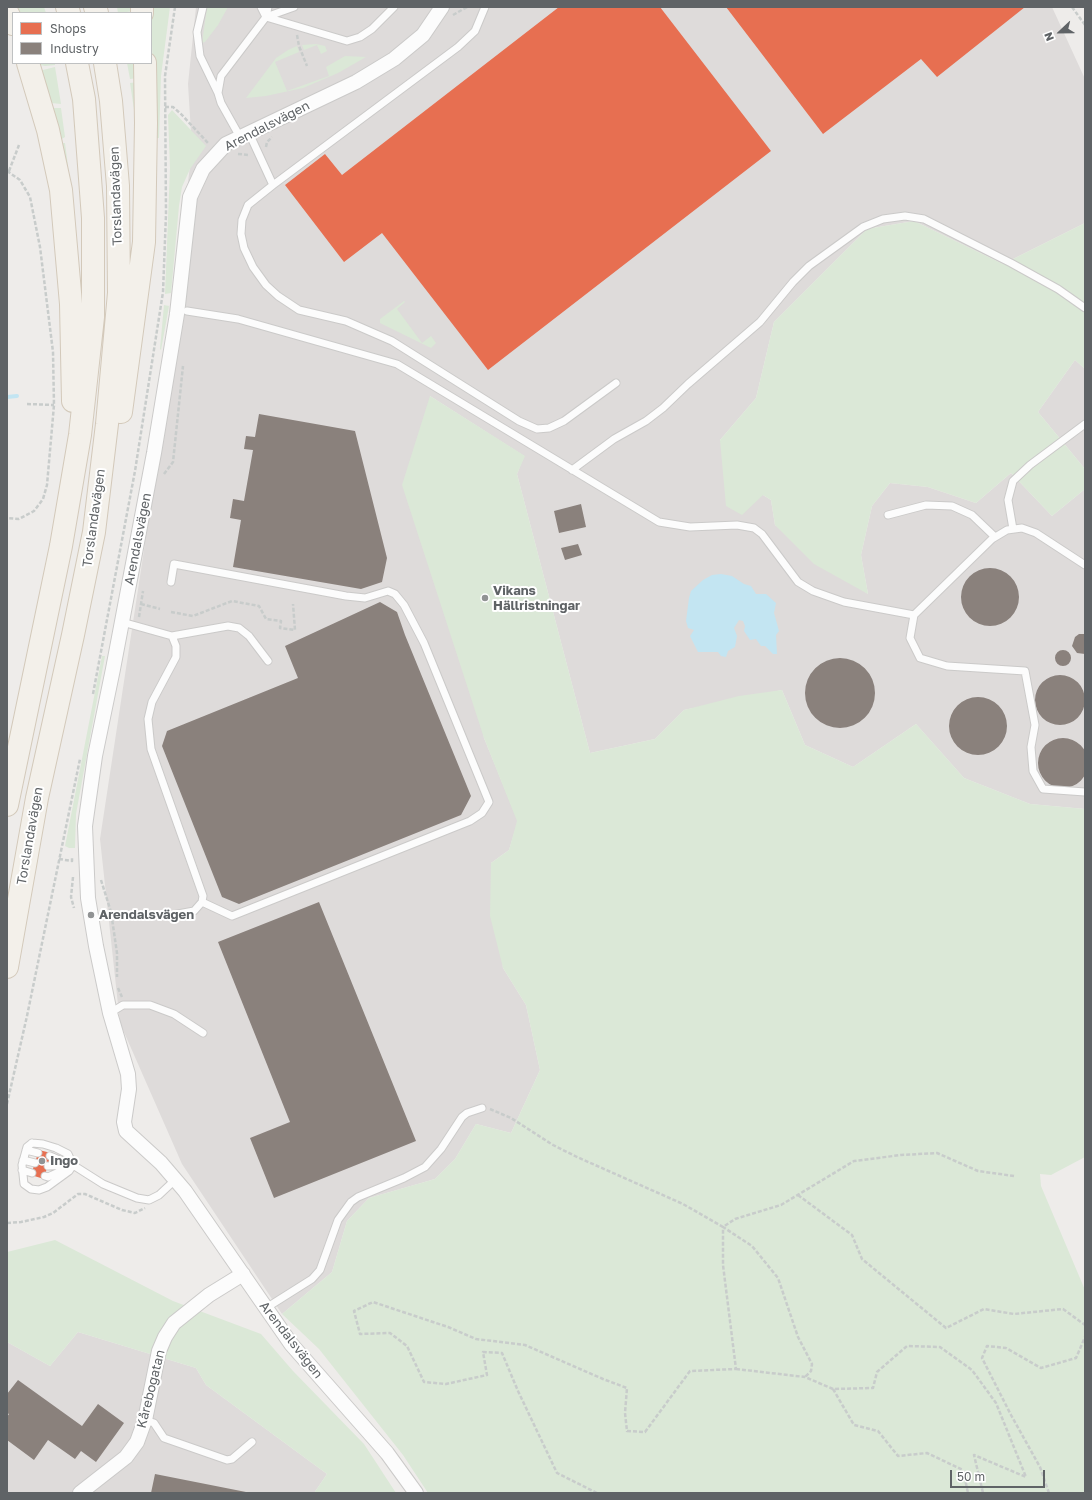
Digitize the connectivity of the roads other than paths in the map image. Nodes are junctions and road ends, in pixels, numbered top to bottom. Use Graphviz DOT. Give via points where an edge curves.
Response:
graph roads {
  1 [pos="203,7"];
  2 [pos="261,7"];
  3 [pos="268,7"];
  4 [pos="294,7"];
  5 [pos="394,7"];
  6 [pos="442,7"];
  7 [pos="485,7"];
  8 [pos="7,12"];
  9 [pos="266,17"];
  10 [pos="12,22"];
  11 [pos="28,64"];
  12 [pos="77,64"];
  13 [pos="105,64"];
  14 [pos="145,64"];
  15 [pos="218,93"];
  16 [pos="245,135"];
  17 [pos="273,185"];
  18 [pos="1085,308"];
  19 [pos="187,311"];
  20 [pos="616,382"];
  21 [pos="1085,424"];
  22 [pos="80,435"];
  23 [pos="572,470"];
  24 [pos="888,514"];
  25 [pos="1013,529"];
  26 [pos="94,532"];
  27 [pos="995,537"];
  28 [pos="1085,565"];
  29 [pos="171,582"];
  30 [pos="914,615"];
  31 [pos="122,622"];
  32 [pos="172,636"];
  33 [pos="268,661"];
  34 [pos="1085,792"];
  35 [pos="7,805"];
  36 [pos="202,902"];
  37 [pos="167,916"];
  38 [pos="7,967"];
  39 [pos="110,1013"];
  40 [pos="203,1033"];
  41 [pos="482,1108"];
  42 [pos="26,1150"];
  43 [pos="38,1153"];
  44 [pos="50,1156"];
  45 [pos="23,1160"];
  46 [pos="35,1163"];
  47 [pos="74,1165"];
  48 [pos="50,1167"];
  49 [pos="22,1170"];
  50 [pos="32,1173"];
  51 [pos="45,1176"];
  52 [pos="176,1179"];
  53 [pos="243,1274"];
  54 [pos="266,1308"];
  55 [pos="145,1420"];
  56 [pos="252,1442"];
  57 [pos="80,1493"];
  58 [pos="416,1493"];
  1 -- 15 [label="lane" via="197,32 200,56"];
  2 -- 9 [label="lane"];
  3 -- 9 [label="lane"];
  4 -- 9 [label="lane"];
  5 -- 9 [label="lane" via="372,30 347,41"];
  6 -- 16 [label="street, Arendalsvägen" via="423,35 394,59 356,82"];
  7 -- 17 [label="lane" via="475,31 458,47"];
  8 -- 10 [label="main road"];
  9 -- 15 [label="lane" via="221,76"];
  11 -- 22 [label="main road" via="48,130 61,190 71,304 72,395"];
  12 -- 22 [label="main road, Torslandavägen" via="84,99 93,218 93,317"];
  13 -- 26 [label="main road, Torslandavägen" via="118,186 119,292"];
  14 -- 26 [label="main road" via="143,250 122,407 104,507"];
  15 -- 16 [label="lane" via="221,103"];
  16 -- 17 [label="lane" via="258,152"];
  16 -- 31 [label="street, Arendalsvägen" via="226,144 203,169 190,198 177,314"];
  17 -- 20 [label="lane" via="248,205 242,220 241,234 244,248 266,285 299,310 368,329 392,341 519,421 537,429 549,428 564,421"];
  18 -- 23 [label="lane" via="1058,289 1011,263 924,219 905,216 883,219 863,228 809,266 760,322 663,408"];
  19 -- 23 [label="lane" via="238,319 397,364"];
  21 -- 25 [label="lane" via="1030,465 1014,481 1008,500"];
  22 -- 35 [label="main road, Torslandavägen" via="56,572"];
  23 -- 30 [label="lane" via="659,522 690,527 737,525 754,528 762,534 798,582 813,591 844,602"];
  24 -- 27 [label="lane" via="926,505 952,506 972,515"];
  25 -- 27 [label="lane"];
  25 -- 28 [label="lane" via="1022,528 1036,533"];
  26 -- 38 [label="main road, Torslandavägen" via="37,798"];
  27 -- 30 [label="lane"];
  29 -- 36 [label="lane" via="174,564 346,596 364,598 388,591 395,594 404,605 424,643 489,802 482,814 470,820 232,916"];
  30 -- 34 [label="lane" via="910,638 920,658 947,666 1025,671 1035,725 1031,747 1033,771 1043,789"];
  31 -- 32 [label="lane"];
  31 -- 39 [label="street, Arendalsvägen" via="94,756 85,826 90,909"];
  32 -- 33 [label="lane" via="228,626 239,628 249,636"];
  32 -- 36 [label="lane" via="176,646 176,657 152,702 148,719 151,749 157,772 198,880 203,896"];
  36 -- 37 [label="lane" via="194,911"];
  39 -- 40 [label="lane" via="123,1005 150,1004 174,1014"];
  39 -- 52 [label="street, Arendalsvägen" via="128,1074 129,1089 124,1122 126,1131"];
  41 -- 54 [label="lane" via="462,1117 441,1149 418,1172 351,1202 338,1220 320,1270 312,1279"];
  42 -- 43 [label="lane"];
  42 -- 45 [label="lane"];
  42 -- 47 [label="lane" via="32,1143 43,1144 68,1154"];
  44 -- 47 [label="lane"];
  45 -- 46 [label="lane"];
  45 -- 49 [label="lane"];
  47 -- 48 [label="lane"];
  47 -- 49 [label="lane" via="53,1183 39,1190 31,1189 24,1184"];
  47 -- 51 [label="lane"];
  47 -- 52 [label="lane" via="103,1184 137,1198 149,1200"];
  49 -- 50 [label="lane"];
  52 -- 53 [label="street, Arendalsvägen"];
  53 -- 54 [label="street, Arendalsvägen"];
  53 -- 55 [label="street, Kårebogatan" via="174,1323 159,1351"];
  54 -- 58 [label="street, Arendalsvägen" via="291,1344 387,1453"];
  55 -- 56 [label="lane" via="154,1423 164,1438 227,1460 232,1459"];
  55 -- 57 [label="street, Kårebogatan" via="137,1442 126,1457"];
}
